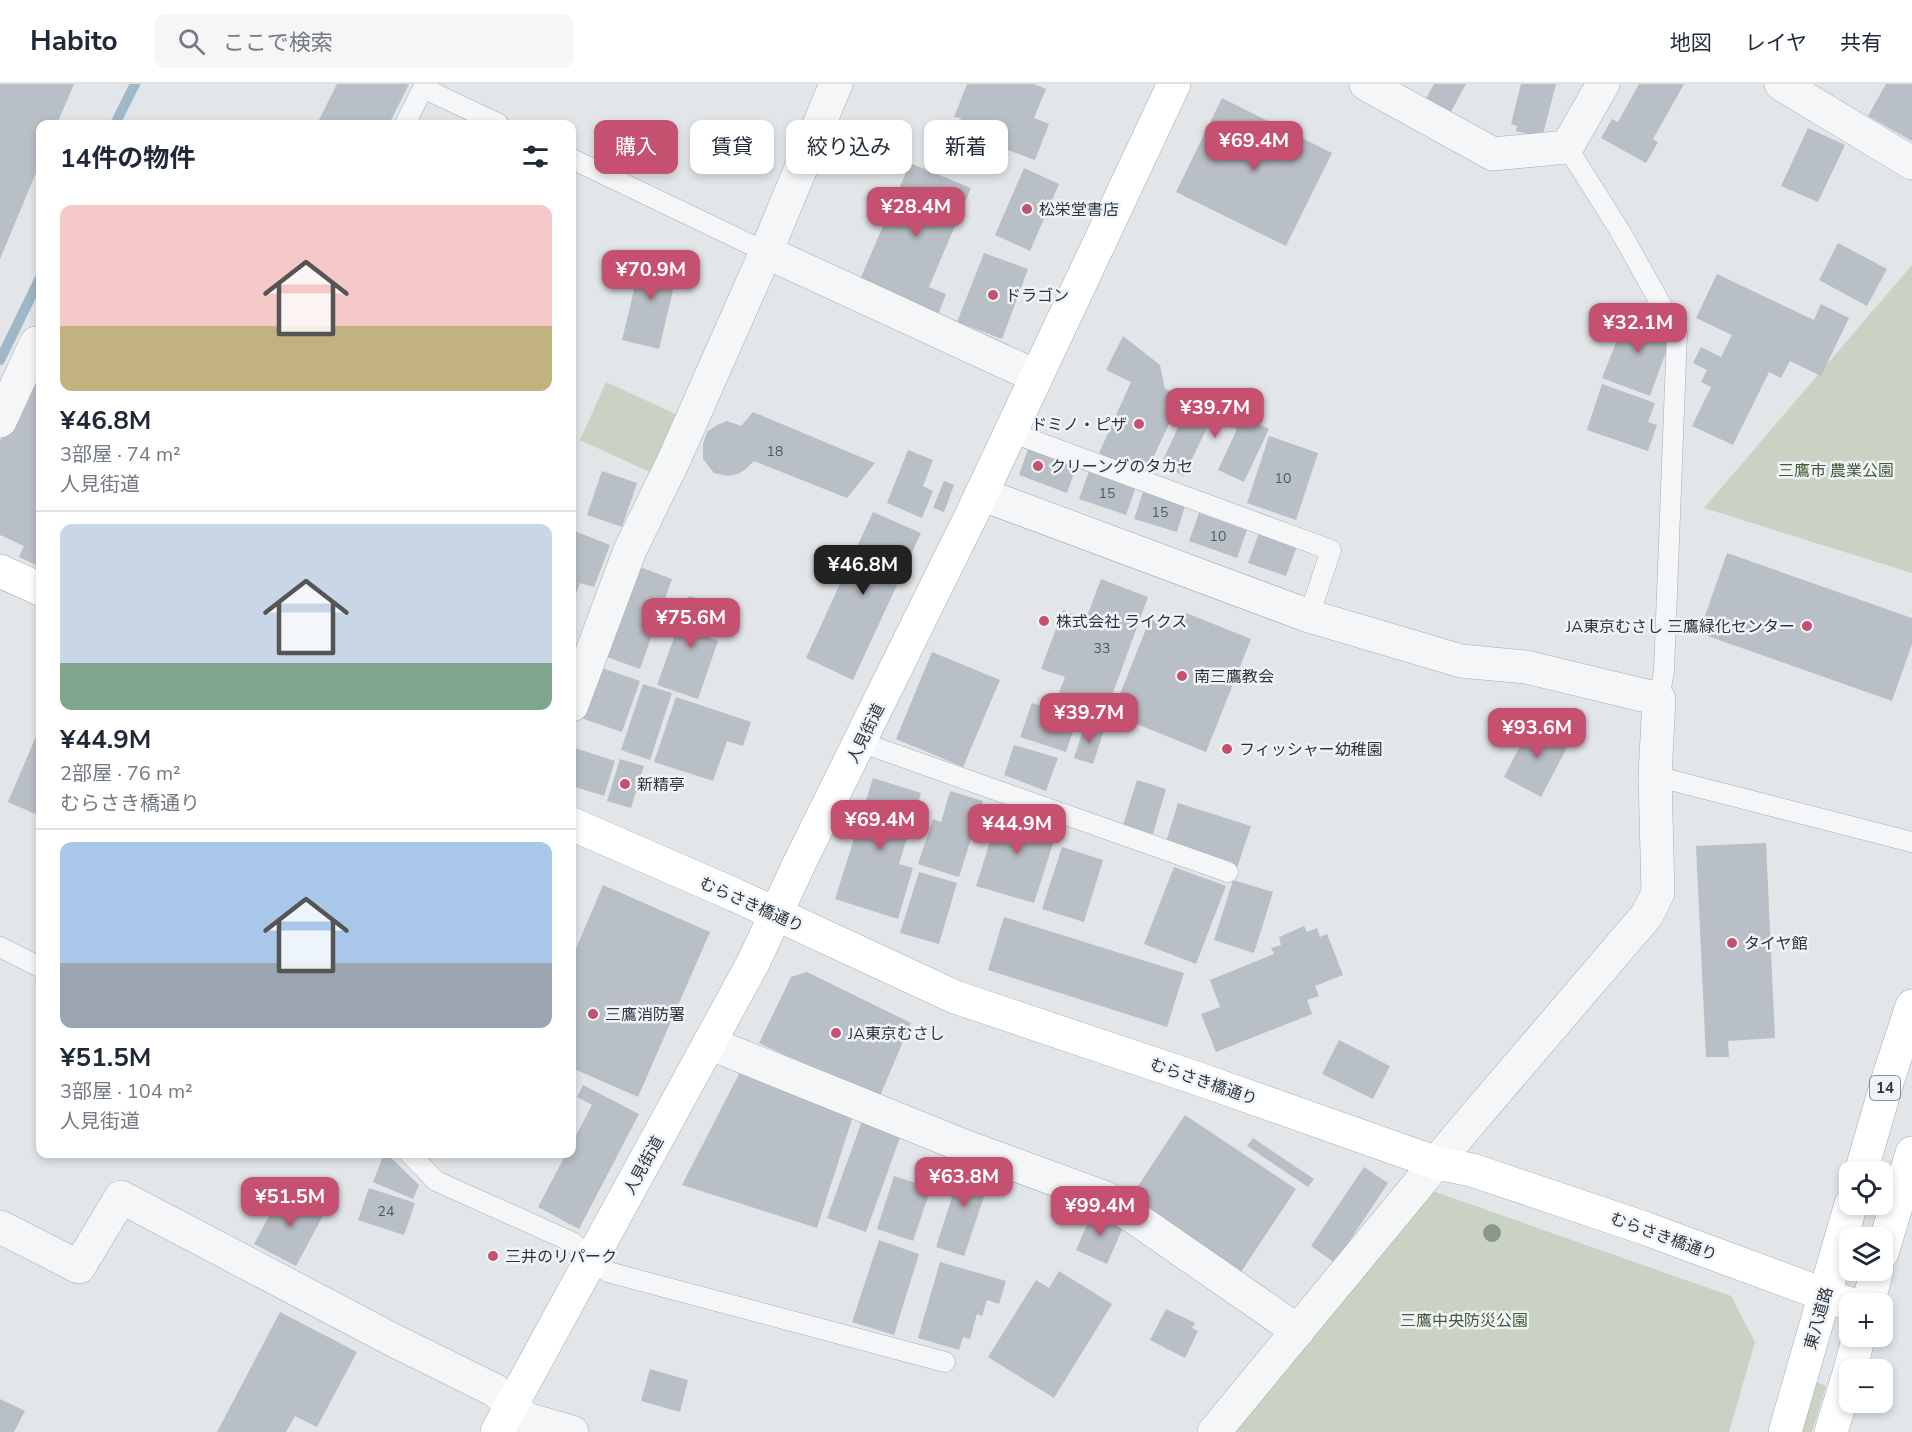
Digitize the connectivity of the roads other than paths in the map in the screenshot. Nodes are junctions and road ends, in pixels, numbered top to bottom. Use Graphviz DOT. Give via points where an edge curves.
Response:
graph roads {
  1 [pos="836,84"];
  2 [pos="1174,84"];
  3 [pos="1366,84"];
  4 [pos="1603,84"];
  5 [pos="1780,84"];
  6 [pos="407,120"];
  7 [pos="491,120"];
  8 [pos="1567,147"];
  9 [pos="576,161"];
  10 [pos="1912,163"];
  11 [pos="766,252"];
  12 [pos="36,343"];
  13 [pos="1020,369"];
  14 [pos="0,421"];
  15 [pos="1010,432"];
  16 [pos="981,494"];
  17 [pos="0,571"];
  18 [pos="36,587"];
  19 [pos="1309,616"];
  20 [pos="576,694"];
  21 [pos="1659,699"];
  22 [pos="860,742"];
  23 [pos="1655,776"];
  24 [pos="576,826"];
  25 [pos="1912,842"];
  26 [pos="1228,872"];
  27 [pos="777,914"];
  28 [pos="0,947"];
  29 [pos="36,965"];
  30 [pos="1912,1006"];
  31 [pos="710,1043"];
  32 [pos="1912,1153"];
  33 [pos="414,1158"];
  34 [pos="1864,1161"];
  35 [pos="1437,1163"];
  36 [pos="1849,1215"];
  37 [pos="0,1227"];
  38 [pos="1890,1227"];
  39 [pos="592,1258"];
  40 [pos="1837,1299"];
  41 [pos="1298,1331"];
  42 [pos="945,1362"];
  43 [pos="1839,1406"];
  44 [pos="504,1418"];
  45 [pos="572,1432"];
  46 [pos="1214,1432"];
  47 [pos="1785,1432"];
  48 [pos="1831,1432"];
  1 -- 11 [label="street"];
  2 -- 15 [label="main road, 人見街道"];
  3 -- 8 [label="street" via="1493,154"];
  4 -- 8 [label="street"];
  5 -- 10 [label="street"];
  6 -- 7 [label="lane" via="423,88"];
  8 -- 21 [label="lane" via="1677,333 1665,659"];
  9 -- 11 [label="lane"];
  11 -- 13 [label="street"];
  11 -- 20 [label="street" via="630,550"];
  12 -- 14 [label="street"];
  15 -- 16 [label="main road, 人見街道"];
  15 -- 19 [label="lane" via="1331,550"];
  16 -- 19 [label="street"];
  16 -- 22 [label="main road, 人見街道"];
  17 -- 18 [label="main road"];
  19 -- 21 [label="street" via="1461,662 1526,667"];
  21 -- 23 [label="street"];
  22 -- 26 [label="lane"];
  22 -- 27 [label="main road, 人見街道"];
  23 -- 25 [label="lane"];
  23 -- 35 [label="street" via="1658,892 1647,915"];
  24 -- 27 [label="main road, むらさき橋通り"];
  27 -- 31 [label="main road, 人見街道"];
  27 -- 35 [label="main road, むらさき橋通り" via="955,996"];
  28 -- 29 [label="lane"];
  30 -- 34 [label="main road, 14"];
  31 -- 39 [label="main road, 人見街道"];
  31 -- 41 [label="street" via="964,1146 1106,1198"];
  32 -- 38 [label="main road"];
  33 -- 39 [label="lane" via="436,1181 572,1242"];
  35 -- 40 [label="main road, むらさき橋通り" via="1472,1170 1644,1228"];
  35 -- 41 [label="street"];
  36 -- 40 [label="main road, 東八道路"];
  37 -- 44 [label="street" via="79,1267 121,1197 494,1390"];
  39 -- 42 [label="lane" via="608,1272"];
  39 -- 44 [label="main road, 人見街道"];
  40 -- 47 [label="main road, 東八道路"];
  41 -- 46 [label="street"];
  43 -- 48 [label="main road"];
  44 -- 45 [label="street" via="527,1419"];
}
